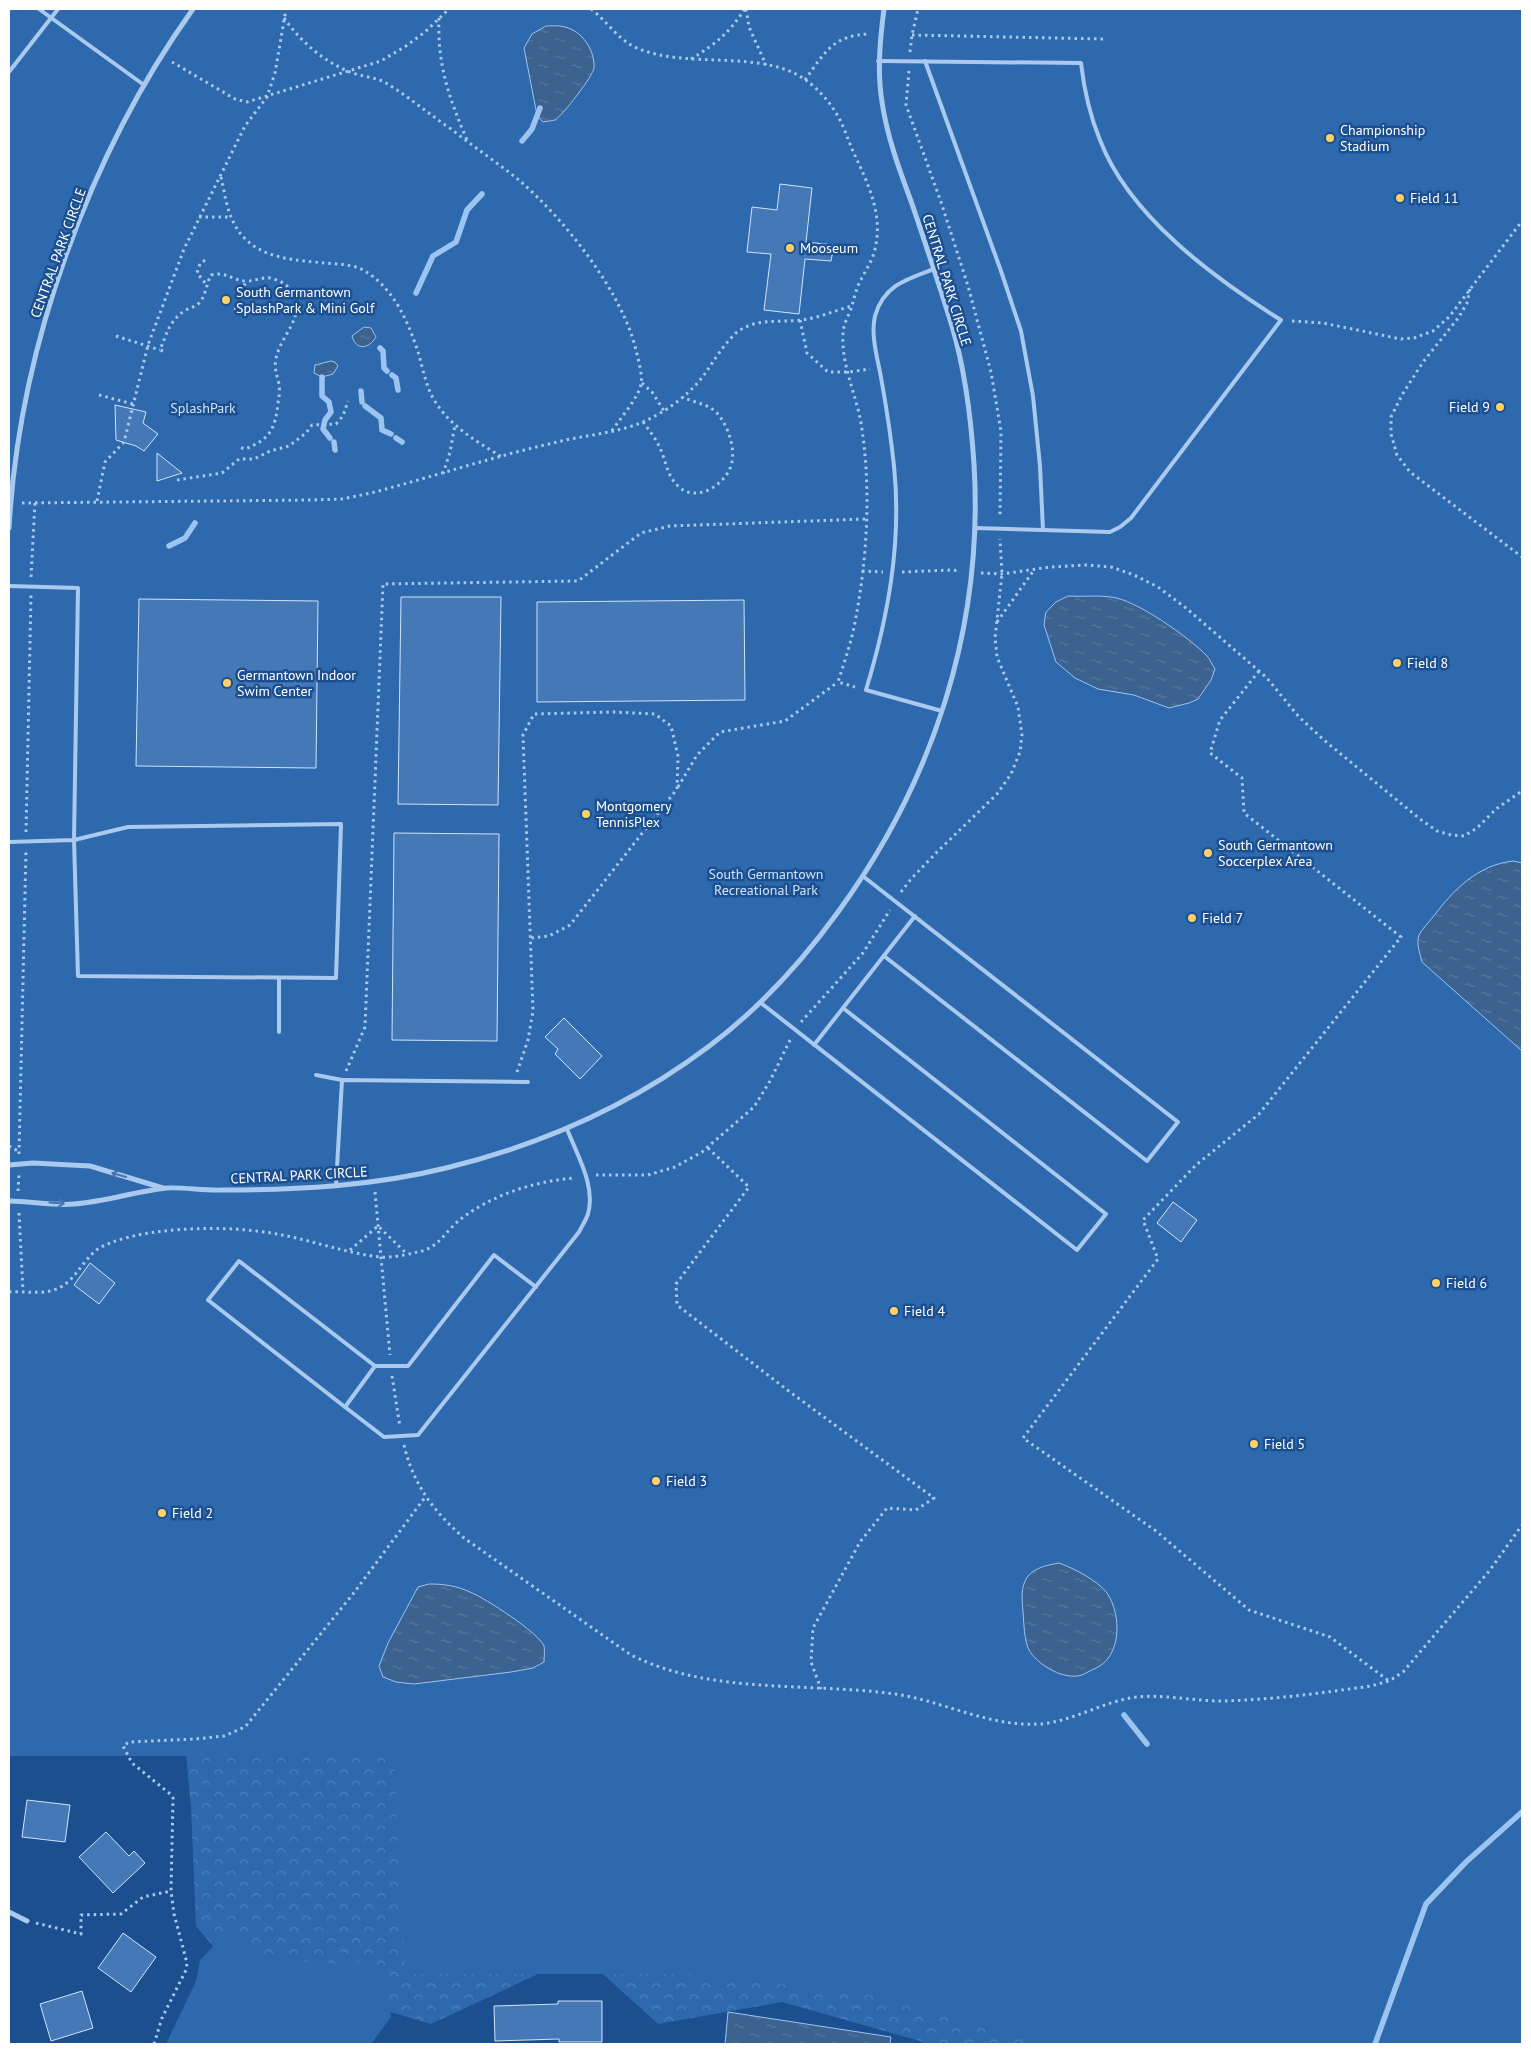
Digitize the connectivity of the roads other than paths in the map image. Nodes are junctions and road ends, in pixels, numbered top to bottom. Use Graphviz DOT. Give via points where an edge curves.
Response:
graph roads {
  1 [pos="39,9"];
  2 [pos="58,9"];
  3 [pos="193,9"];
  4 [pos="884,9"];
  5 [pos="51,18"];
  6 [pos="878,61"];
  7 [pos="925,61"];
  8 [pos="9,72"];
  9 [pos="144,85"];
  10 [pos="934,269"];
  11 [pos="9,528"];
  12 [pos="975,528"];
  13 [pos="1042,530"];
  14 [pos="9,586"];
  15 [pos="942,711"];
  16 [pos="74,840"];
  17 [pos="9,842"];
  18 [pos="864,877"];
  19 [pos="915,916"];
  20 [pos="884,956"];
  21 [pos="279,978"];
  22 [pos="761,1003"];
  23 [pos="843,1008"];
  24 [pos="279,1032"];
  25 [pos="814,1045"];
  26 [pos="316,1075"];
  27 [pos="342,1080"];
  28 [pos="528,1082"];
  29 [pos="567,1129"];
  30 [pos="9,1165"];
  31 [pos="336,1185"];
  32 [pos="166,1188"];
  33 [pos="9,1201"];
  34 [pos="536,1287"];
  35 [pos="375,1366"];
  36 [pos="345,1407"];
  37 [pos="9,1912"];
  38 [pos="26,1920"];
  1 -- 5 [label="lane"];
  2 -- 5 [label="lane"];
  3 -- 9 [label="street, CENTRAL PARK CIRCLE"];
  4 -- 6 [label="street, CENTRAL PARK CIRCLE"];
  5 -- 8 [label="lane"];
  5 -- 9 [label="lane"];
  6 -- 7 [label="lane"];
  6 -- 10 [label="street, CENTRAL PARK CIRCLE" via="882,103 892,148"];
  7 -- 13 [label="lane" via="1020,331 1033,396"];
  7 -- 13 [label="lane" via="1081,63 1084,89 1100,142 1127,188 1161,228 1199,262 1281,320 1131,518 1110,532"];
  9 -- 11 [label="street, CENTRAL PARK CIRCLE" via="105,160 72,240 48,311 29,384"];
  10 -- 12 [label="street, CENTRAL PARK CIRCLE" via="954,332 968,396"];
  10 -- 15 [label="lane" via="902,281 889,291 875,317 874,334 895,468 896,521 891,591 881,642 866,690"];
  12 -- 13 [label="lane"];
  12 -- 15 [label="street, CENTRAL PARK CIRCLE" via="972,573 960,647"];
  14 -- 16 [label="lane" via="78,588"];
  15 -- 18 [label="street, CENTRAL PARK CIRCLE" via="900,816"];
  16 -- 17 [label="lane"];
  16 -- 21 [label="lane" via="78,976"];
  16 -- 21 [label="lane" via="128,827 341,824 336,978"];
  18 -- 19 [label="lane"];
  18 -- 22 [label="street, CENTRAL PARK CIRCLE" via="809,952"];
  19 -- 20 [label="lane"];
  19 -- 20 [label="lane" via="1178,1122 1147,1161"];
  20 -- 23 [label="lane"];
  21 -- 24 [label="lane"];
  22 -- 25 [label="lane"];
  22 -- 29 [label="street, CENTRAL PARK CIRCLE" via="708,1047 646,1089"];
  23 -- 25 [label="lane"];
  23 -- 25 [label="lane" via="1106,1214 1077,1250"];
  26 -- 27 [label="lane"];
  27 -- 28 [label="lane"];
  27 -- 31 [label="lane"];
  29 -- 31 [label="street, CENTRAL PARK CIRCLE" via="500,1154 443,1169 374,1182"];
  29 -- 34 [label="lane" via="589,1186 590,1204 580,1232"];
  32 -- 30 [label="street, CENTRAL PARK CIRCLE, one-way" via="90,1166"];
  31 -- 32 [label="street, CENTRAL PARK CIRCLE" via="220,1190"];
  33 -- 32 [label="street, CENTRAL PARK CIRCLE, one-way" via="71,1204"];
  34 -- 35 [label="lane" via="494,1255 408,1366"];
  34 -- 36 [label="lane" via="418,1435 384,1437"];
  35 -- 36 [label="lane"];
  35 -- 36 [label="lane" via="239,1261 208,1300"];
  37 -- 38 [label="street"];
}
